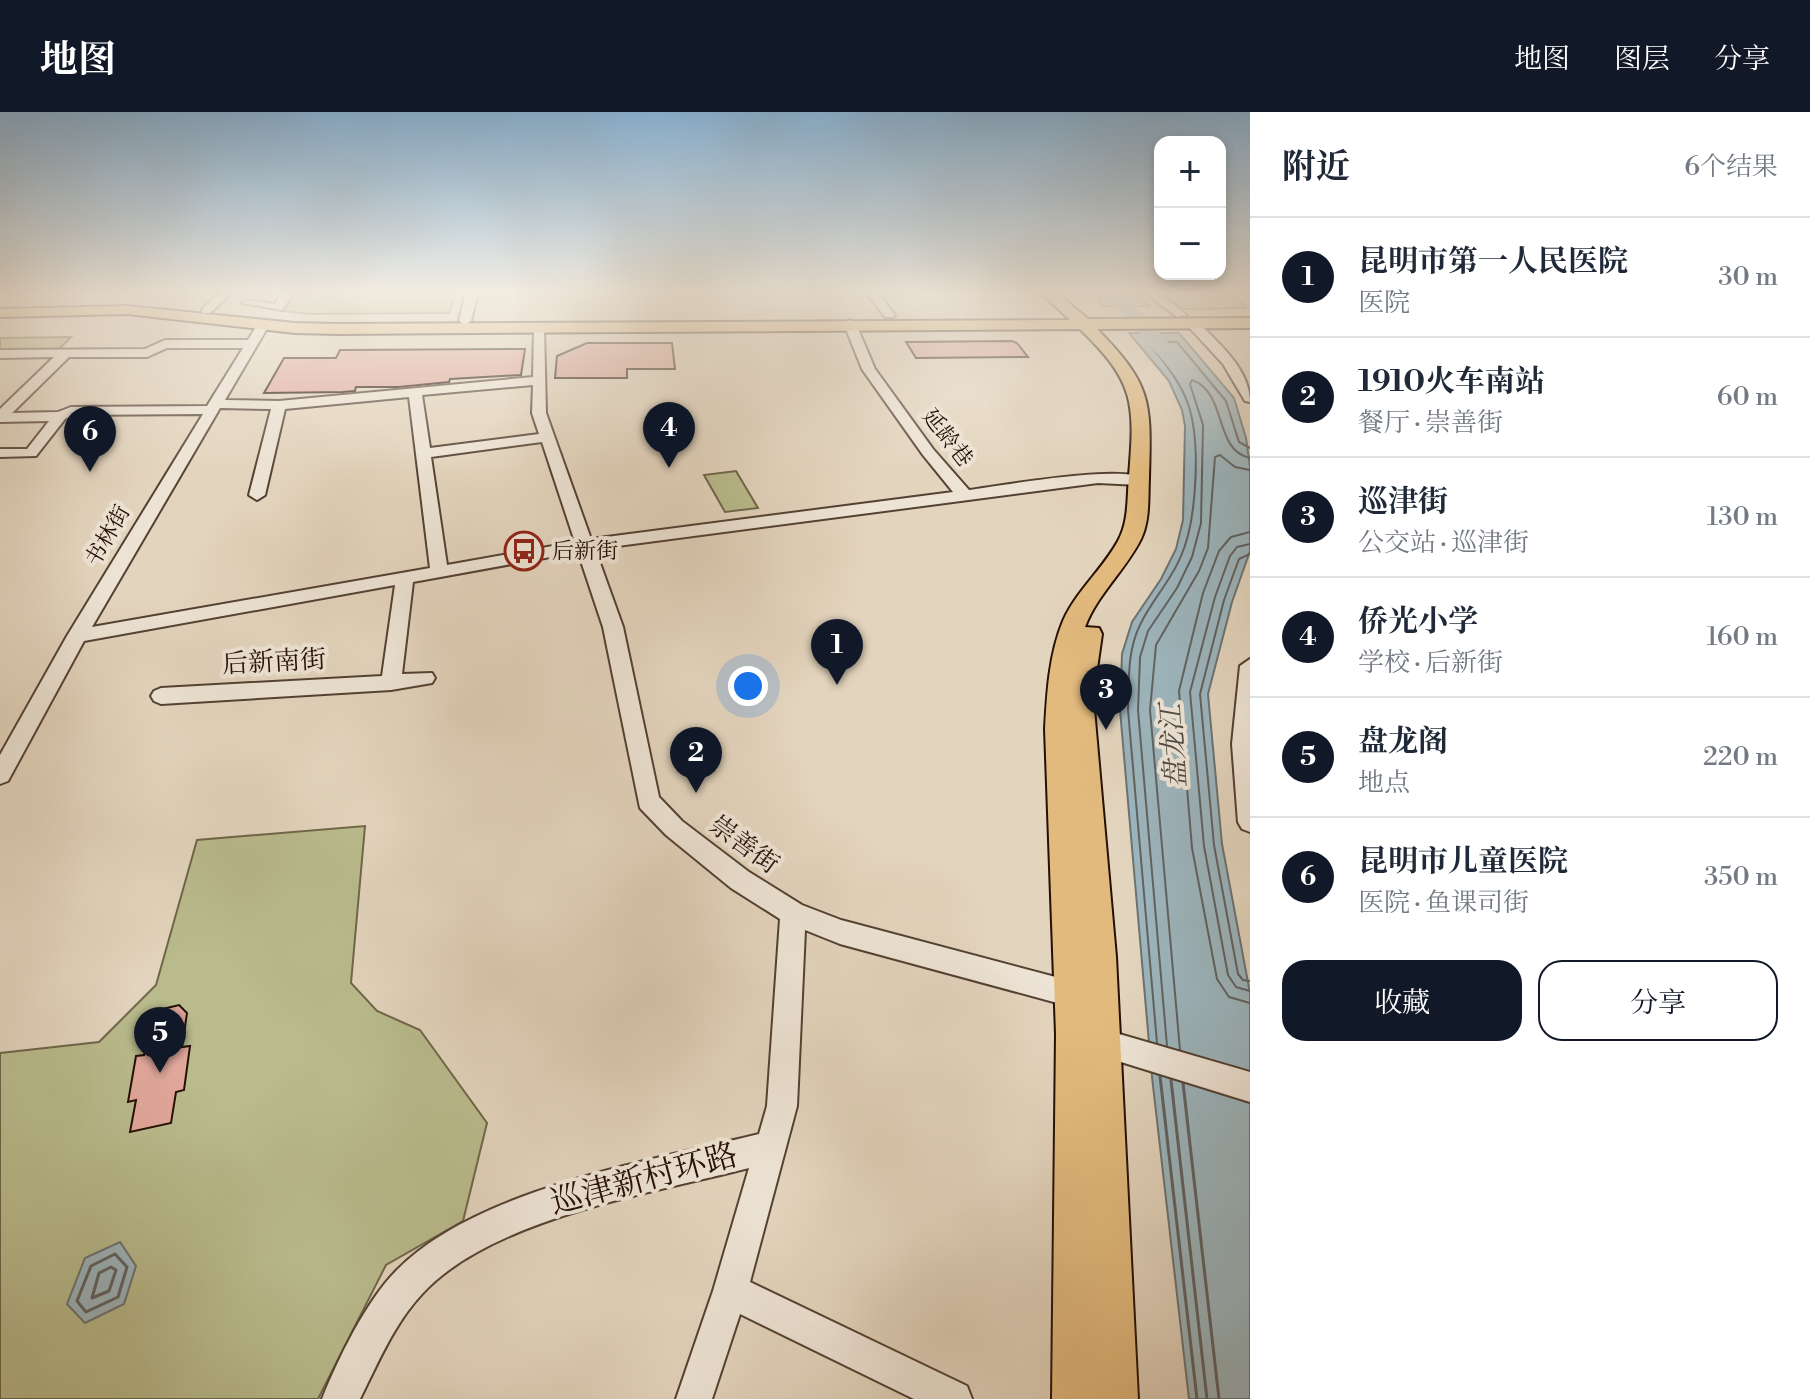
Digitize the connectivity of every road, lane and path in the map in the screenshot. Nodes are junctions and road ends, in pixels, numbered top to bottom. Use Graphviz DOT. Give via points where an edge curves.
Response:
graph roads {
  1 [pos="149,352"];
  2 [pos="245,352"];
  3 [pos="539,352"];
  4 [pos="862,352"];
  5 [pos="1112,352"];
  6 [pos="1122,352"];
  7 [pos="1219,352"];
  8 [pos="66,353"];
  9 [pos="0,354"];
  10 [pos="538,380"];
  11 [pos="415,391"];
  12 [pos="1250,398"];
  13 [pos="279,405"];
  14 [pos="212,407"];
  15 [pos="60,416"];
  16 [pos="0,417"];
  17 [pos="546,437"];
  18 [pos="0,453"];
  19 [pos="424,453"];
  20 [pos="1139,480"];
  21 [pos="964,494"];
  22 [pos="257,495"];
  23 [pos="582,545"];
  24 [pos="439,571"];
  25 [pos="405,576"];
  26 [pos="77,636"];
  27 [pos="1250,666"];
  28 [pos="425,678"];
  29 [pos="391,683"];
  30 [pos="161,696"];
  31 [pos="0,775"];
  32 [pos="1250,822"];
  33 [pos="793,913"];
  34 [pos="1086,998"];
  35 [pos="1102,1043"];
  36 [pos="1250,1087"];
  37 [pos="772,1146"];
  38 [pos="730,1291"];
  39 [pos="340,1399"];
  40 [pos="694,1399"];
  41 [pos="954,1399"];
  42 [pos="1076,1399"];
  43 [pos="1114,1399"];
  1 -- 8 [label="street"];
  2 -- 14 [label="street, 书林街"];
  3 -- 10 [label="street, 崇善街"];
  4 -- 21 [label="street, 延龄巷" via="928,452"];
  5 -- 20 [label="main road" via="1137,393 1142,413"];
  6 -- 34 [label="main road" via="1144,379 1155,415 1155,507 1142,551 1107,598 1084,659 1080,697"];
  7 -- 12 [label="street"];
  8 -- 9 [label="street"];
  8 -- 16 [label="street"];
  10 -- 11 [label="street"];
  10 -- 17 [label="street, 崇善街"];
  11 -- 13 [label="street"];
  11 -- 19 [label="street"];
  13 -- 14 [label="street"];
  13 -- 22 [label="street"];
  14 -- 15 [label="street" via="81,410"];
  14 -- 26 [label="street, 书林街"];
  15 -- 16 [label="street"];
  15 -- 18 [label="street" via="31,453"];
  17 -- 19 [label="street"];
  17 -- 23 [label="street, 崇善街"];
  19 -- 24 [label="street"];
  20 -- 21 [label="street" via="1098,478"];
  20 -- 34 [label="main road" via="1131,538 1076,619 1060,684 1059,729"];
  21 -- 23 [label="street"];
  23 -- 24 [label="street"];
  23 -- 33 [label="street, 崇善街" via="613,627 648,801 740,880"];
  24 -- 25 [label="street"];
  25 -- 26 [label="street"];
  25 -- 29 [label="street"];
  26 -- 31 [label="street, 书林街"];
  27 -- 32 [label="street" via="1240,753"];
  28 -- 29 [label="street, 后新南街"];
  29 -- 30 [label="street, 后新南街"];
  33 -- 34 [label="street, 崇善街" via="840,932"];
  33 -- 37 [label="street" via="782,1106"];
  34 -- 35 [label="main road"];
  34 -- 42 [label="main road"];
  35 -- 36 [label="street"];
  35 -- 43 [label="main road"];
  37 -- 38 [label="street, 巡津新村环路"];
  37 -- 39 [label="street, 巡津新村环路" via="532,1208 453,1247 410,1281 381,1321"];
  38 -- 40 [label="street, 巡津新村环路"];
  38 -- 41 [label="street"];
}
